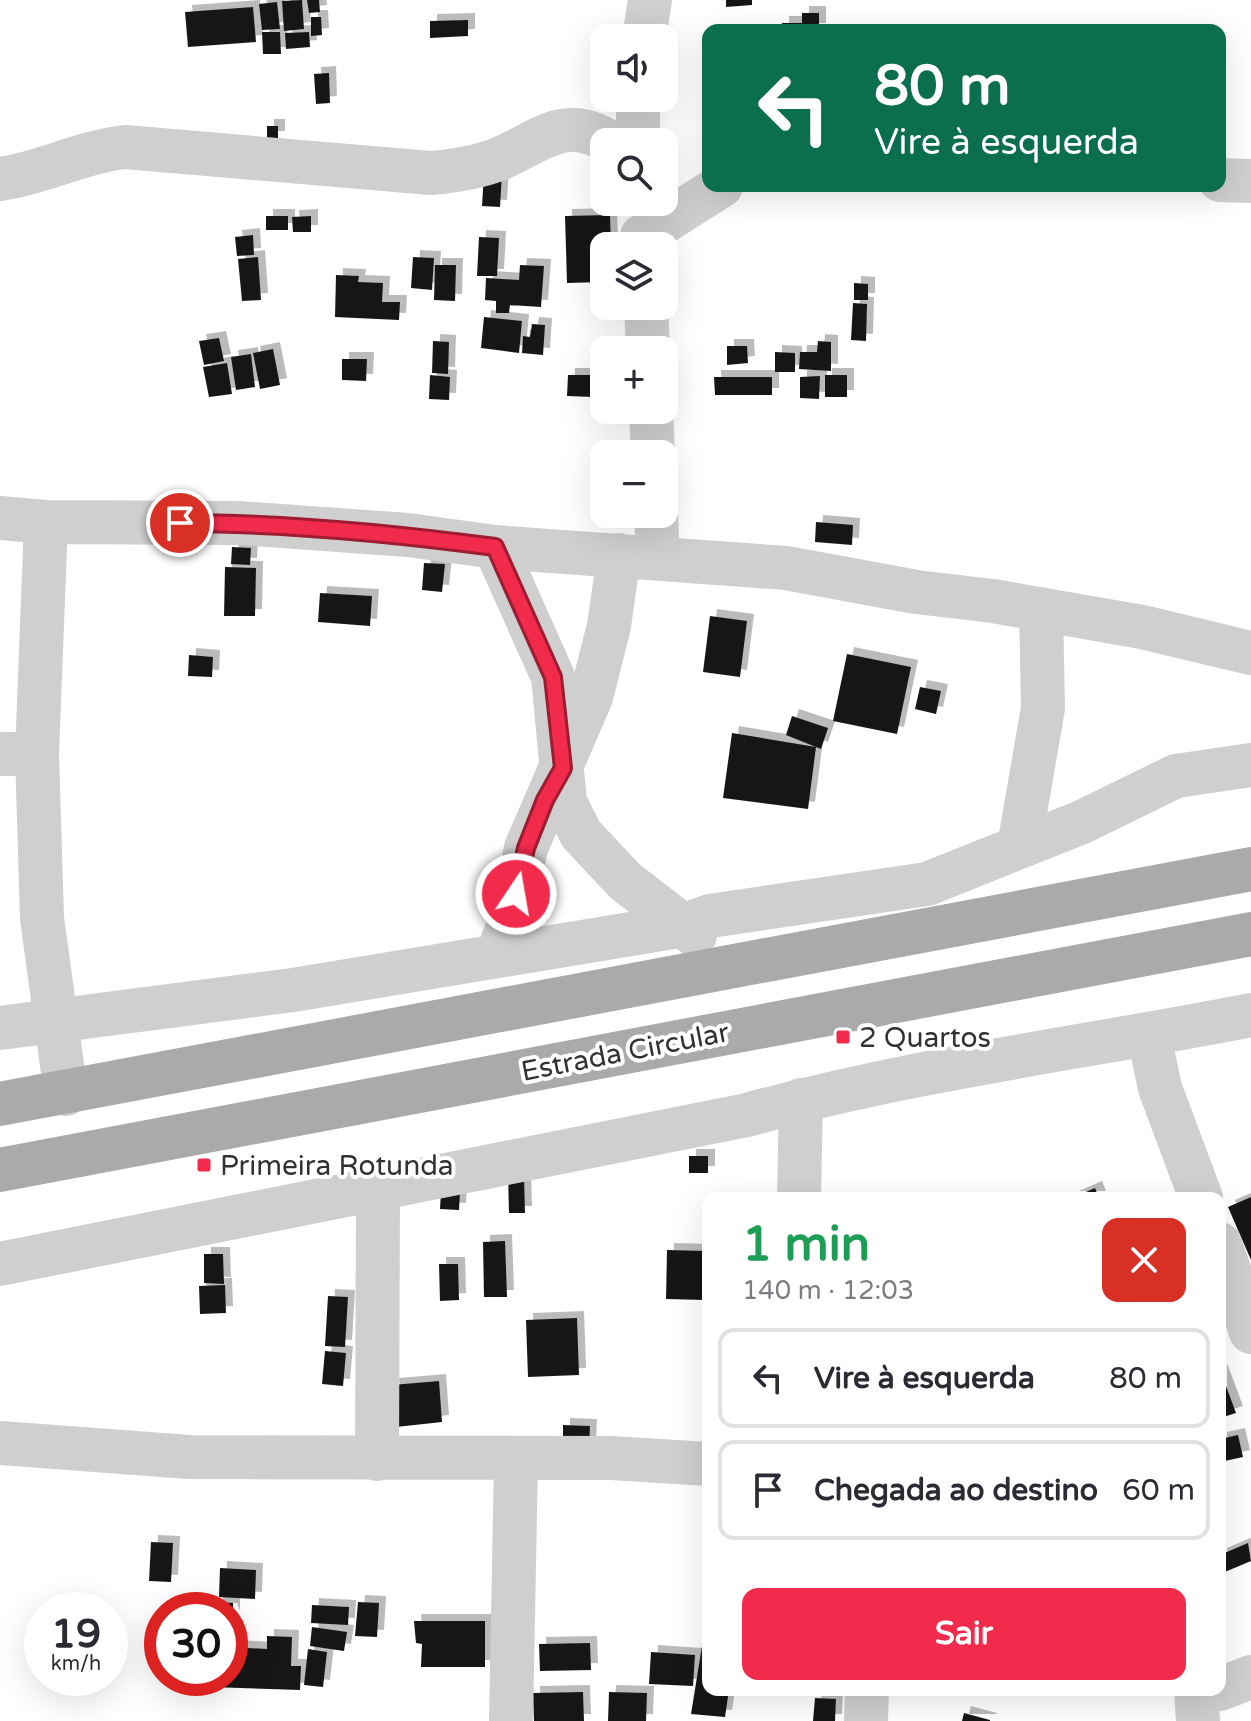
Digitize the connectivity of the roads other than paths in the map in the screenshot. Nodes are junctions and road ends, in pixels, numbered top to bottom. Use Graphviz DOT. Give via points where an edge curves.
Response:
graph roads {
  1 [pos="650,0"];
  2 [pos="646,24"];
  3 [pos="590,132"];
  4 [pos="0,179"];
  5 [pos="1226,180"];
  6 [pos="1251,181"];
  7 [pos="710,192"];
  8 [pos="642,228"];
  9 [pos="0,518"];
  10 [pos="46,522"];
  11 [pos="650,528"];
  12 [pos="495,547"];
  13 [pos="638,556"];
  14 [pos="1041,609"];
  15 [pos="1251,653"];
  16 [pos="18,754"];
  17 [pos="1251,765"];
  18 [pos="563,768"];
  19 [pos="1019,847"];
  20 [pos="1251,869"];
  21 [pos="685,925"];
  22 [pos="1251,934"];
  23 [pos="498,953"];
  24 [pos="727,968"];
  25 [pos="1251,1015"];
  26 [pos="56,1021"];
  27 [pos="0,1028"];
  28 [pos="1149,1035"];
  29 [pos="66,1094"];
  30 [pos="801,1100"];
  31 [pos="0,1104"];
  32 [pos="0,1170"];
  33 [pos="378,1190"];
  34 [pos="799,1192"];
  35 [pos="1199,1192"];
  36 [pos="1226,1261"];
  37 [pos="0,1264"];
  38 [pos="1251,1332"];
  39 [pos="0,1443"];
  40 [pos="377,1459"];
  41 [pos="516,1460"];
  42 [pos="702,1464"];
  43 [pos="1251,1677"];
  44 [pos="1226,1688"];
  45 [pos="867,1696"];
  46 [pos="511,1721"];
  47 [pos="866,1721"];
  1 -- 2 [label="street"];
  3 -- 4 [label="street" via="549,132 481,166 431,173 125,147"];
  5 -- 6 [label="street"];
  7 -- 8 [label="street"];
  9 -- 10 [label="street"];
  10 -- 12 [label="street" via="239,523"];
  10 -- 16 [label="street"];
  11 -- 13 [label="street"];
  12 -- 13 [label="street"];
  12 -- 18 [label="street" via="553,677"];
  13 -- 14 [label="street" via="786,568"];
  13 -- 18 [label="street"];
  14 -- 15 [label="street"];
  14 -- 19 [label="street" via="1043,708"];
  16 -- 26 [label="street"];
  17 -- 19 [label="street" via="1176,776"];
  18 -- 21 [label="street" via="565,802 581,834 625,881"];
  18 -- 23 [label="street" via="526,848"];
  19 -- 21 [label="street" via="927,884 710,916"];
  20 -- 24 [label="main road"];
  21 -- 23 [label="street"];
  21 -- 24 [label="street"];
  22 -- 32 [label="main road, Estrada Circular"];
  23 -- 26 [label="street" via="293,990"];
  24 -- 29 [label="main road"];
  25 -- 28 [label="street"];
  26 -- 27 [label="street"];
  26 -- 29 [label="street"];
  28 -- 30 [label="street" via="1005,1056"];
  28 -- 35 [label="street" via="1160,1088"];
  29 -- 31 [label="main road"];
  30 -- 33 [label="street"];
  30 -- 34 [label="street"];
  33 -- 37 [label="street"];
  33 -- 40 [label="street"];
  36 -- 38 [label="street"];
  39 -- 40 [label="street" via="189,1457"];
  40 -- 41 [label="street"];
  41 -- 42 [label="street"];
  41 -- 46 [label="street"];
  43 -- 44 [label="street"];
  45 -- 47 [label="street"];
}
